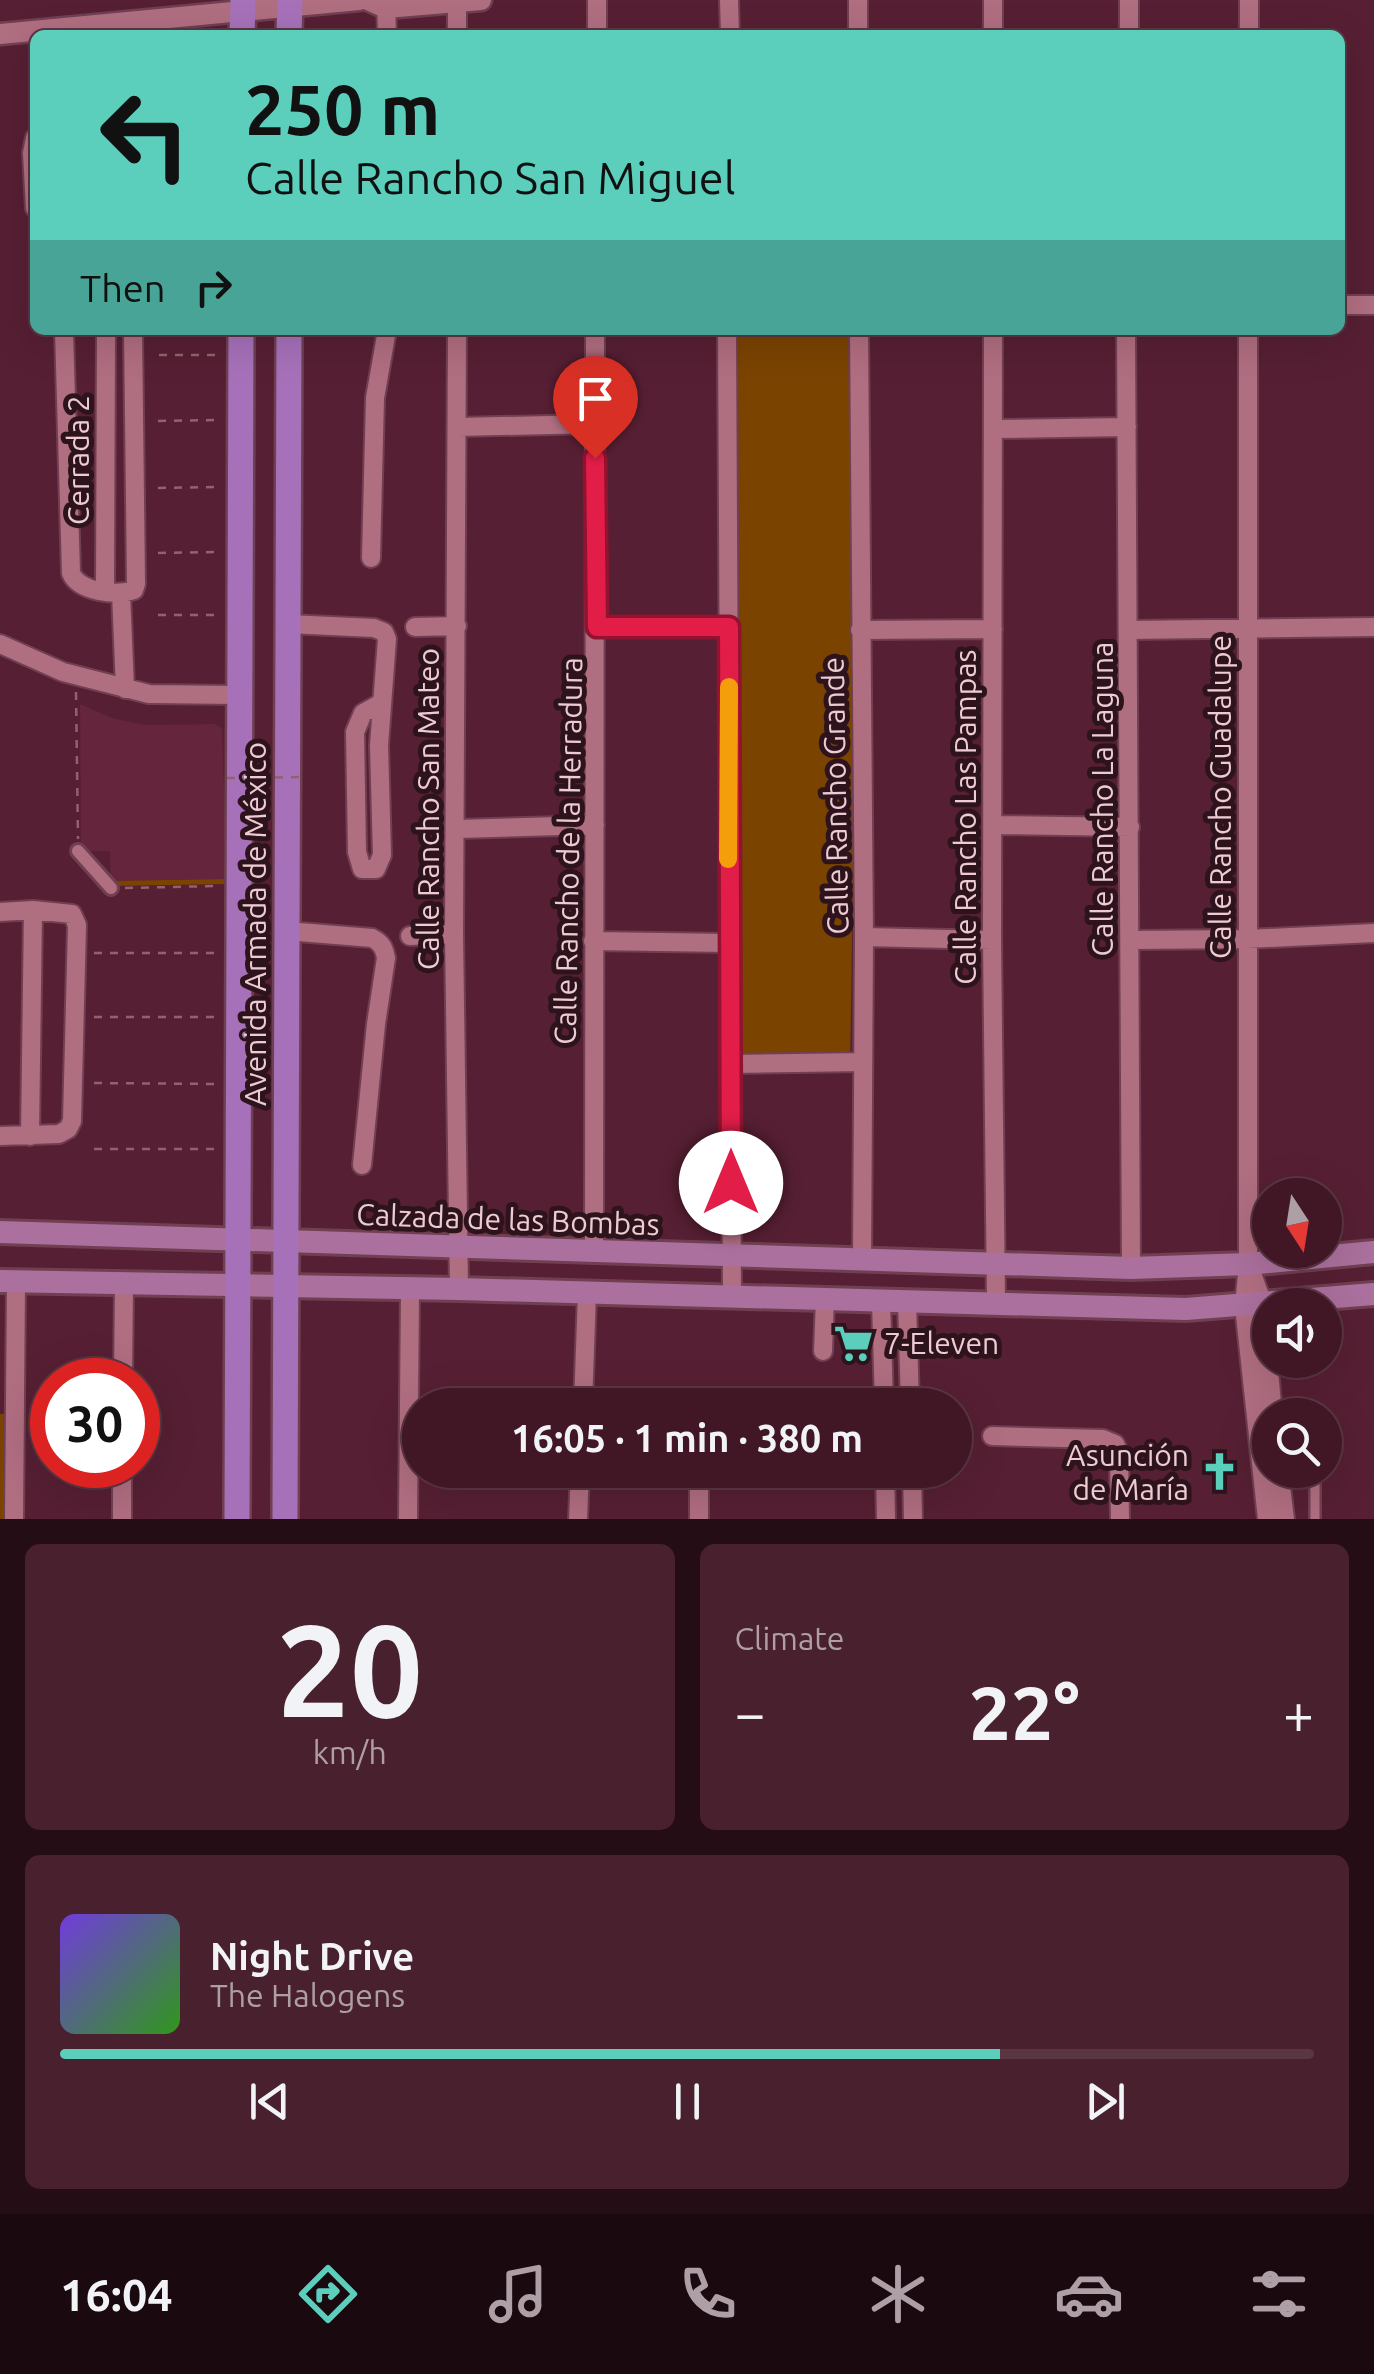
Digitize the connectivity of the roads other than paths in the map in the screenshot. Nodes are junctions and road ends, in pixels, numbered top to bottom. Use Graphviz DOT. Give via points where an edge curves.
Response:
graph roads {
  1 [pos="359,0"];
  2 [pos="481,0"];
  3 [pos="597,0"];
  4 [pos="729,0"];
  5 [pos="858,0"];
  6 [pos="994,0"];
  7 [pos="1130,0"];
  8 [pos="1249,0"];
  9 [pos="457,1"];
  10 [pos="380,3"];
  11 [pos="266,22"];
  12 [pos="142,30"];
  13 [pos="387,30"];
  14 [pos="457,30"];
  15 [pos="598,30"];
  16 [pos="730,30"];
  17 [pos="858,30"];
  18 [pos="993,30"];
  19 [pos="1129,30"];
  20 [pos="1249,30"];
  21 [pos="0,34"];
  22 [pos="30,37"];
  23 [pos="1374,305"];
  24 [pos="1345,306"];
  25 [pos="64,335"];
  26 [pos="106,335"];
  27 [pos="133,335"];
  28 [pos="288,335"];
  29 [pos="387,335"];
  30 [pos="457,335"];
  31 [pos="596,335"];
  32 [pos="727,335"];
  33 [pos="859,335"];
  34 [pos="993,335"];
  35 [pos="1126,335"];
  36 [pos="1248,335"];
  37 [pos="241,342"];
  38 [pos="594,424"];
  39 [pos="457,427"];
  40 [pos="1126,427"];
  41 [pos="994,428"];
  42 [pos="371,558"];
  43 [pos="121,589"];
  44 [pos="288,624"];
  45 [pos="457,626"];
  46 [pos="415,627"];
  47 [pos="597,627"];
  48 [pos="729,627"];
  49 [pos="1374,627"];
  50 [pos="1247,628"];
  51 [pos="993,629"];
  52 [pos="860,630"];
  53 [pos="1128,630"];
  54 [pos="0,644"];
  55 [pos="125,689"];
  56 [pos="239,695"];
  57 [pos="381,703"];
  58 [pos="595,825"];
  59 [pos="993,825"];
  60 [pos="1130,827"];
  61 [pos="457,828"];
  62 [pos="78,851"];
  63 [pos="110,888"];
  64 [pos="34,910"];
  65 [pos="0,912"];
  66 [pos="287,931"];
  67 [pos="1374,933"];
  68 [pos="454,934"];
  69 [pos="410,936"];
  70 [pos="864,937"];
  71 [pos="1247,939"];
  72 [pos="992,940"];
  73 [pos="1130,940"];
  74 [pos="593,941"];
  75 [pos="728,942"];
  76 [pos="862,1062"];
  77 [pos="731,1064"];
  78 [pos="0,1136"];
  79 [pos="30,1136"];
  80 [pos="362,1165"];
  81 [pos="0,1232"];
  82 [pos="237,1239"];
  83 [pos="287,1242"];
  84 [pos="460,1246"];
  85 [pos="594,1252"];
  86 [pos="1374,1252"];
  87 [pos="732,1256"];
  88 [pos="862,1260"];
  89 [pos="1248,1264"];
  90 [pos="996,1265"];
  91 [pos="1131,1268"];
  92 [pos="8,1281"];
  93 [pos="124,1282"];
  94 [pos="238,1285"];
  95 [pos="288,1286"];
  96 [pos="410,1289"];
  97 [pos="459,1289"];
  98 [pos="1252,1292"];
  99 [pos="587,1293"];
  100 [pos="1374,1294"];
  101 [pos="732,1297"];
  102 [pos="1342,1297"];
  103 [pos="826,1299"];
  104 [pos="881,1300"];
  105 [pos="907,1301"];
  106 [pos="996,1303"];
  107 [pos="1252,1306"];
  108 [pos="823,1350"];
  109 [pos="123,1358"];
  110 [pos="1258,1378"];
  111 [pos="414,1388"];
  112 [pos="583,1388"];
  113 [pos="884,1388"];
  114 [pos="910,1388"];
  115 [pos="7,1404"];
  116 [pos="992,1436"];
  117 [pos="122,1488"];
  118 [pos="410,1488"];
  119 [pos="579,1488"];
  120 [pos="698,1488"];
  121 [pos="885,1488"];
  122 [pos="912,1488"];
  123 [pos="1282,1488"];
  124 [pos="1315,1488"];
  125 [pos="14,1519"];
  126 [pos="122,1519"];
  127 [pos="237,1519"];
  128 [pos="285,1519"];
  129 [pos="408,1519"];
  130 [pos="578,1519"];
  131 [pos="699,1519"];
  132 [pos="886,1519"];
  133 [pos="913,1519"];
  134 [pos="1120,1519"];
  135 [pos="1267,1519"];
  136 [pos="1285,1519"];
  137 [pos="1316,1519"];
  1 -- 11 [label="street"];
  2 -- 9 [label="street"];
  3 -- 15 [label="street"];
  4 -- 16 [label="street"];
  5 -- 17 [label="street"];
  6 -- 18 [label="street"];
  7 -- 19 [label="street"];
  8 -- 20 [label="street"];
  9 -- 10 [label="street"];
  9 -- 14 [label="street"];
  10 -- 13 [label="street"];
  11 -- 12 [label="street"];
  21 -- 22 [label="street"];
  23 -- 24 [label="street"];
  25 -- 43 [label="street" via="71,572 78,584"];
  26 -- 43 [label="street, Cerrada 2"];
  27 -- 43 [label="street"];
  28 -- 44 [label="main road, Avenida Armada de México"];
  29 -- 42 [label="street" via="375,398"];
  30 -- 39 [label="street, Calle Rancho San Mateo"];
  31 -- 38 [label="street, Calle Rancho de la Herradura"];
  32 -- 48 [label="street"];
  33 -- 52 [label="street, Calle Rancho Grande"];
  34 -- 41 [label="street, Calle Rancho Las Pampas"];
  35 -- 40 [label="street, Calle Rancho La Laguna"];
  36 -- 50 [label="street, Calle Rancho Guadalupe"];
  37 -- 56 [label="main road, Avenida Armada de México"];
  38 -- 39 [label="street"];
  38 -- 47 [label="street, Calle Rancho de la Herradura"];
  39 -- 45 [label="street, Calle Rancho San Mateo"];
  40 -- 41 [label="street"];
  40 -- 53 [label="street, Calle Rancho La Laguna"];
  41 -- 51 [label="street, Calle Rancho Las Pampas"];
  43 -- 55 [label="street"];
  44 -- 57 [label="street" via="384,632"];
  44 -- 66 [label="main road, Avenida Armada de México"];
  45 -- 46 [label="street"];
  45 -- 61 [label="street, Calle Rancho San Mateo"];
  47 -- 48 [label="street"];
  47 -- 58 [label="street, Calle Rancho de la Herradura"];
  48 -- 75 [label="street"];
  49 -- 50 [label="street"];
  50 -- 53 [label="street"];
  50 -- 71 [label="street, Calle Rancho Guadalupe"];
  51 -- 52 [label="street"];
  51 -- 59 [label="street, Calle Rancho Las Pampas"];
  52 -- 70 [label="street, Calle Rancho Grande"];
  53 -- 60 [label="street, Calle Rancho La Laguna"];
  54 -- 55 [label="street"];
  55 -- 56 [label="street"];
  56 -- 82 [label="main road, Avenida Armada de México"];
  57 -- 57 [label="street" via="382,855 376,869 362,869 355,732 363,713"];
  58 -- 61 [label="street"];
  58 -- 74 [label="street, Calle Rancho de la Herradura"];
  59 -- 60 [label="street"];
  59 -- 72 [label="street, Calle Rancho Las Pampas"];
  60 -- 73 [label="street, Calle Rancho La Laguna"];
  61 -- 68 [label="street, Calle Rancho San Mateo"];
  62 -- 63 [label="street"];
  64 -- 65 [label="street"];
  64 -- 79 [label="street"];
  64 -- 79 [label="street" via="72,914 77,925 72,1122 59,1134"];
  66 -- 80 [label="street" via="364,937 380,942 386,958"];
  66 -- 83 [label="main road, Avenida Armada de México"];
  67 -- 71 [label="street"];
  68 -- 69 [label="street"];
  68 -- 84 [label="street, Calle Rancho San Mateo"];
  70 -- 72 [label="street"];
  70 -- 76 [label="street, Calle Rancho Grande"];
  71 -- 73 [label="street"];
  71 -- 89 [label="street, Calle Rancho Guadalupe"];
  72 -- 90 [label="street, Calle Rancho Las Pampas"];
  73 -- 91 [label="street, Calle Rancho La Laguna"];
  74 -- 75 [label="street"];
  74 -- 85 [label="street, Calle Rancho de la Herradura"];
  75 -- 77 [label="street"];
  76 -- 77 [label="street"];
  76 -- 88 [label="street, Calle Rancho Grande"];
  77 -- 87 [label="street"];
  78 -- 79 [label="street"];
  81 -- 82 [label="main road, Calzada de las Bombas"];
  82 -- 83 [label="main road, Calzada de las Bombas"];
  82 -- 94 [label="main road, Avenida Armada de México"];
  83 -- 84 [label="main road, Calzada de las Bombas"];
  83 -- 95 [label="main road, Avenida Armada de México"];
  84 -- 85 [label="main road, Calzada de las Bombas"];
  84 -- 97 [label="street, Calle Rancho San Mateo"];
  85 -- 87 [label="main road, Calzada de las Bombas"];
  86 -- 89 [label="main road, Calzada de las Bombas"];
  87 -- 88 [label="main road, Calzada de las Bombas"];
  87 -- 101 [label="street"];
  88 -- 90 [label="main road, Calzada de las Bombas"];
  89 -- 91 [label="main road, Calzada de las Bombas"];
  89 -- 98 [label="street"];
  90 -- 91 [label="main road, Calzada de las Bombas"];
  90 -- 106 [label="street, Calle Rancho Las Pampas"];
  92 -- 93 [label="main road"];
  92 -- 115 [label="street"];
  93 -- 94 [label="main road"];
  93 -- 109 [label="street"];
  94 -- 95 [label="main road"];
  94 -- 127 [label="main road, Avenida Armada de México"];
  95 -- 96 [label="main road"];
  95 -- 128 [label="main road, Avenida Armada de México"];
  96 -- 97 [label="main road"];
  96 -- 111 [label="street"];
  97 -- 99 [label="main road"];
  99 -- 101 [label="main road"];
  99 -- 112 [label="street"];
  100 -- 102 [label="main road"];
  101 -- 103 [label="main road"];
  103 -- 104 [label="main road"];
  103 -- 108 [label="street"];
  104 -- 105 [label="main road"];
  104 -- 113 [label="street"];
  105 -- 106 [label="main road"];
  105 -- 114 [label="street"];
  106 -- 107 [label="main road"];
  110 -- 135 [label="street"];
  115 -- 125 [label="street"];
  116 -- 134 [label="street" via="1115,1444"];
  117 -- 126 [label="street"];
  118 -- 129 [label="street"];
  119 -- 130 [label="street"];
  120 -- 131 [label="street"];
  121 -- 132 [label="street"];
  122 -- 133 [label="street"];
  123 -- 136 [label="street"];
  124 -- 137 [label="lane"];
}
